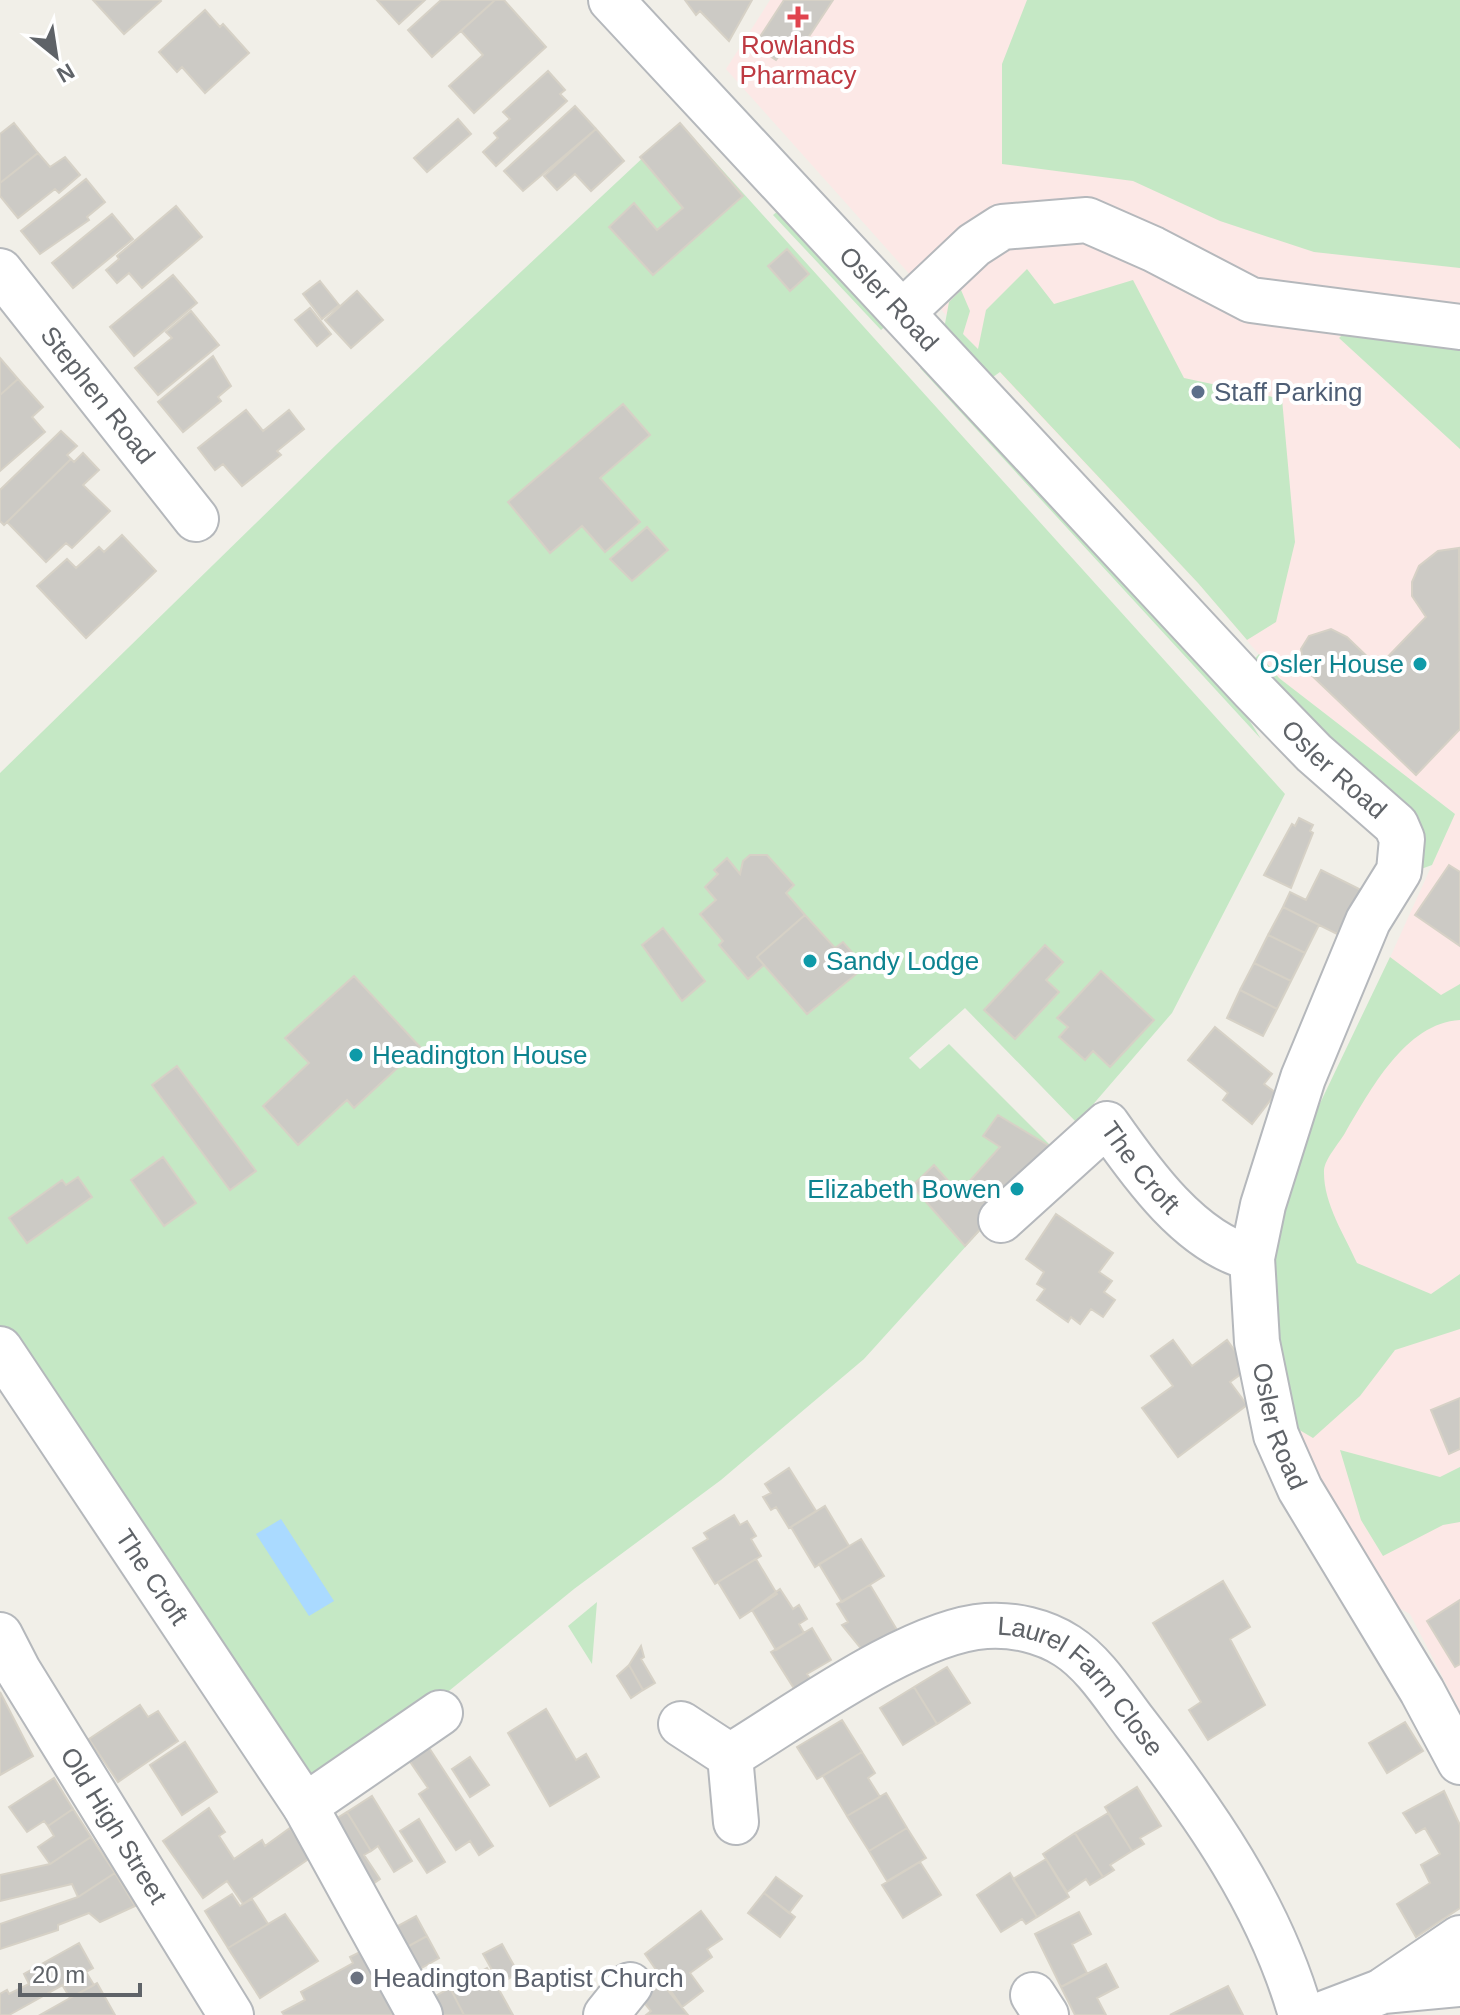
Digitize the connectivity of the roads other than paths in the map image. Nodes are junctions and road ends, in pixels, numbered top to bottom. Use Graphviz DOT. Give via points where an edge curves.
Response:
graph roads {
  1 [pos="611,0"];
  2 [pos="0,271"];
  3 [pos="903,312"];
  4 [pos="1460,327"];
  5 [pos="196,519"];
  6 [pos="1001,1220"];
  7 [pos="1252,1258"];
  8 [pos="0,1349"];
  9 [pos="0,1635"];
  10 [pos="440,1713"];
  11 [pos="681,1724"];
  12 [pos="730,1756"];
  13 [pos="1460,1762"];
  14 [pos="305,1806"];
  15 [pos="736,1822"];
  16 [pos="1460,1938"];
  17 [pos="1460,1984"];
  18 [pos="1383,1991"];
  19 [pos="231,2015"];
  20 [pos="420,2015"];
  21 [pos="1301,2015"];
  22 [pos="1320,2015"];
  1 -- 3 [label="street, Osler Road"];
  2 -- 5 [label="street, Stephen Road"];
  3 -- 4 [label="street" via="974,245 1002,227 1087,220 1251,300"];
  3 -- 7 [label="street, Osler Road" via="1253,690 1384,814 1402,839 1393,886 1368,921 1303,1078"];
  6 -- 7 [label="street, The Croft" via="1107,1124 1161,1197 1227,1252"];
  7 -- 13 [label="street, Osler Road" via="1257,1342 1276,1435 1300,1489"];
  8 -- 14 [label="street, The Croft"];
  9 -- 19 [label="street, Old High Street"];
  10 -- 14 [label="street"];
  11 -- 12 [label="street"];
  12 -- 15 [label="street"];
  12 -- 21 [label="street, Laurel Farm Close" via="912,1647 939,1637 985,1626 1016,1626 1067,1645 1090,1666 1207,1819 1276,1942"];
  14 -- 20 [label="street, The Croft"];
  16 -- 18 [label="street"];
  17 -- 18 [label="street"];
  18 -- 22 [label="street"];
}
